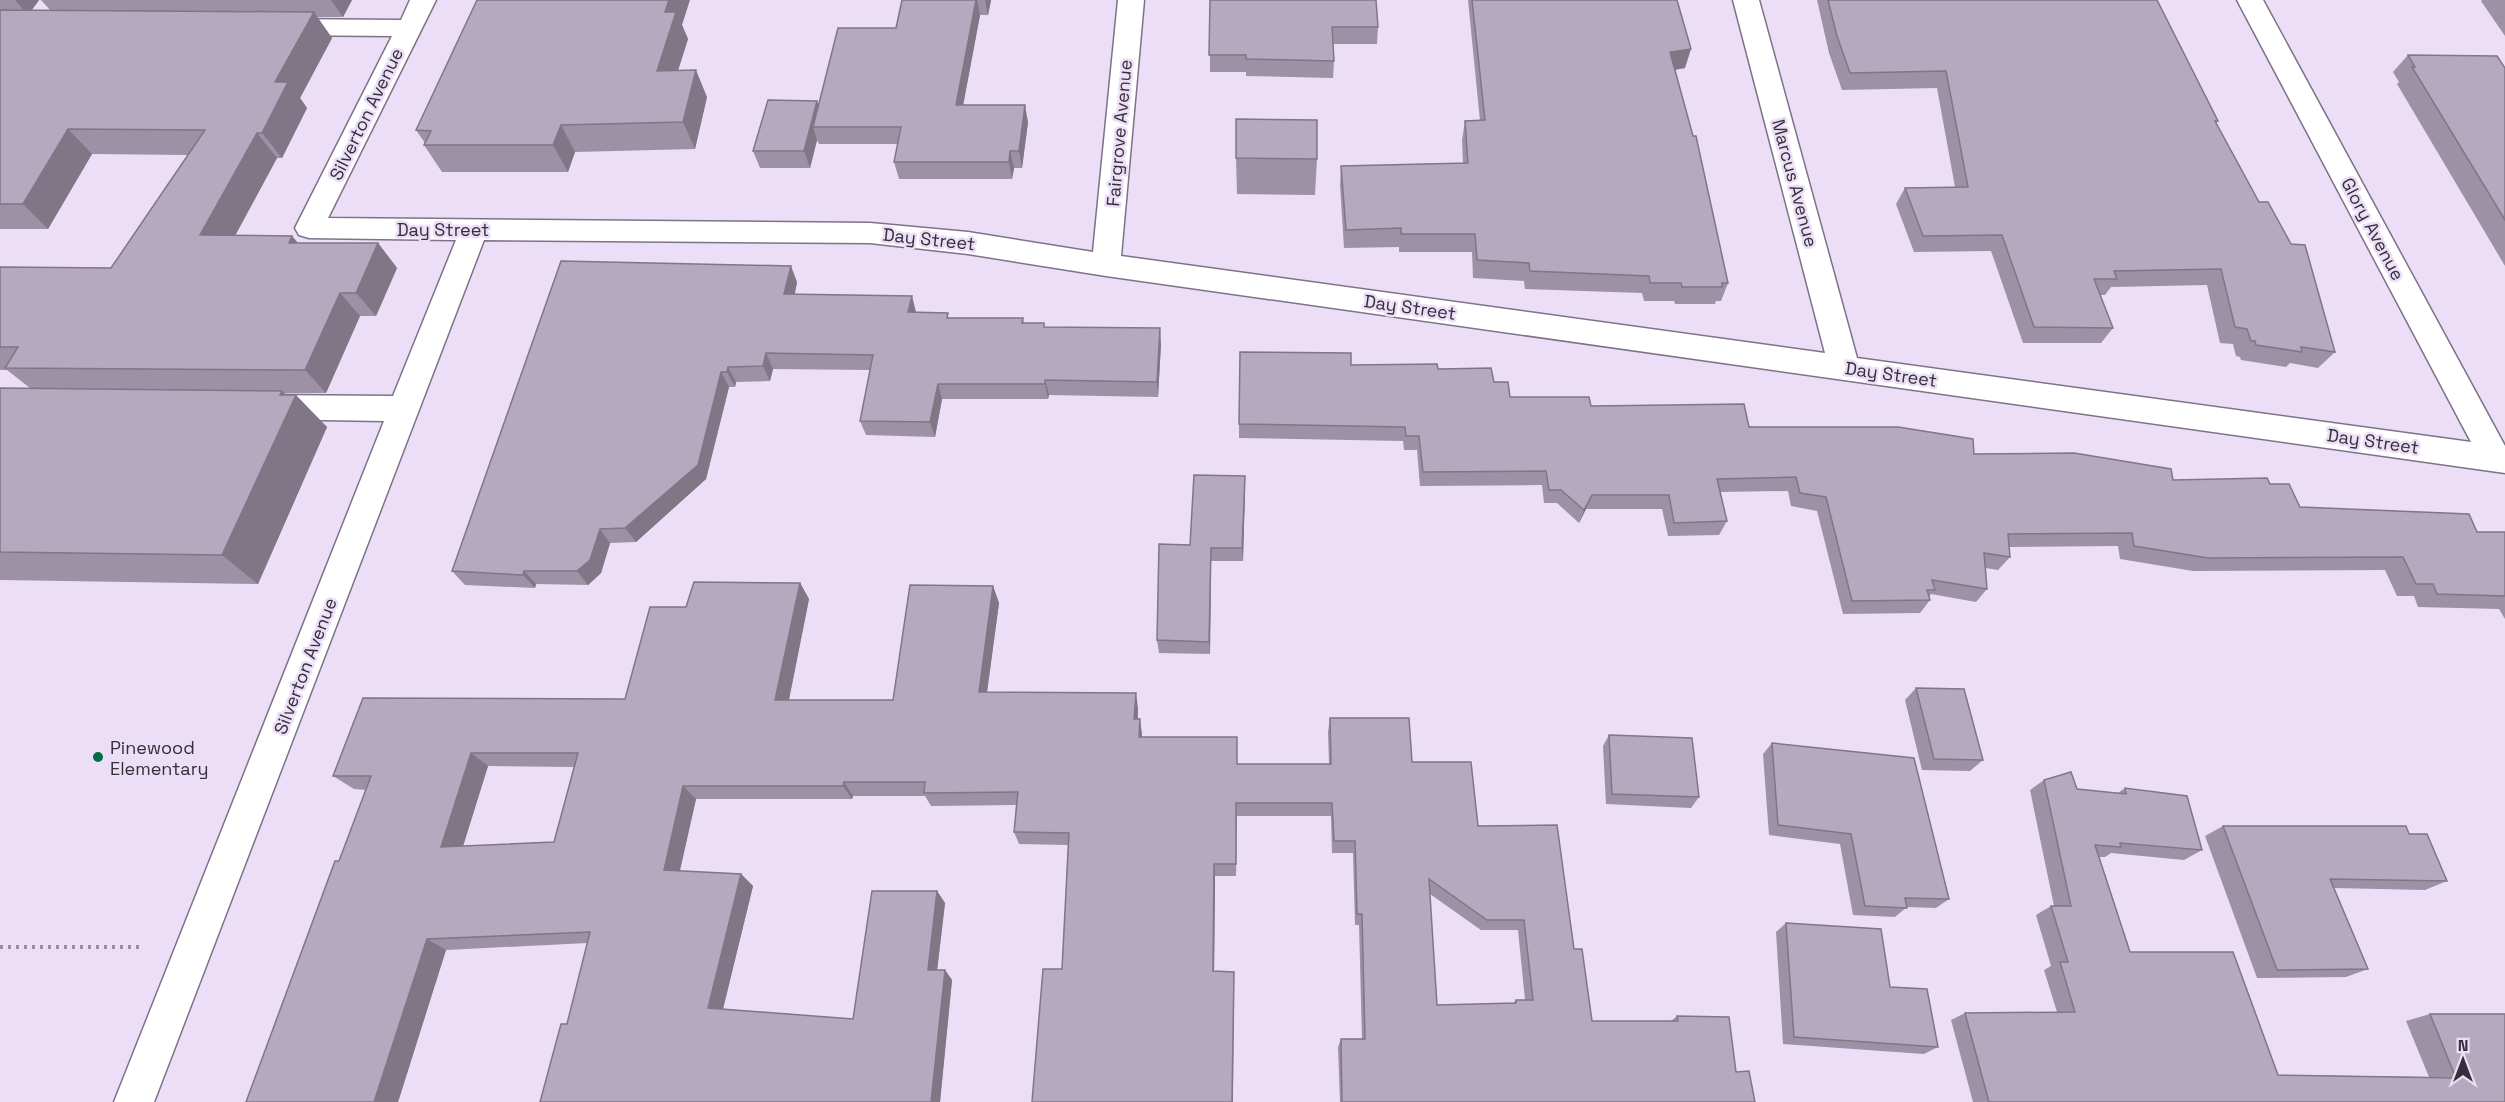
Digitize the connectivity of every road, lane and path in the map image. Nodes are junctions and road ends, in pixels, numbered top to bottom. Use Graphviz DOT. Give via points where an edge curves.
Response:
graph roads {
  1 [pos="423,0"];
  2 [pos="1131,0"];
  3 [pos="1746,0"];
  4 [pos="2250,0"];
  5 [pos="259,27"];
  6 [pos="409,28"];
  7 [pos="309,228"];
  8 [pos="474,229"];
  9 [pos="1106,265"];
  10 [pos="1844,367"];
  11 [pos="234,407"];
  12 [pos="405,409"];
  13 [pos="2501,459"];
  14 [pos="0,947"];
  15 [pos="140,947"];
  16 [pos="134,1102"];
  1 -- 6 [label="street, Silverton Avenue"];
  2 -- 9 [label="street, Fairgrove Avenue"];
  3 -- 10 [label="street, Marcus Avenue"];
  4 -- 13 [label="street, Glory Avenue"];
  5 -- 6 [label="street"];
  6 -- 7 [label="street, Silverton Avenue"];
  7 -- 8 [label="street, Day Street"];
  8 -- 9 [label="street, Day Street" via="870,233 968,243"];
  8 -- 12 [label="street, Silverton Avenue"];
  9 -- 10 [label="street, Day Street"];
  10 -- 13 [label="street, Day Street"];
  11 -- 12 [label="street"];
  12 -- 16 [label="street, Silverton Avenue"];
  14 -- 15 [label="path"];
}
